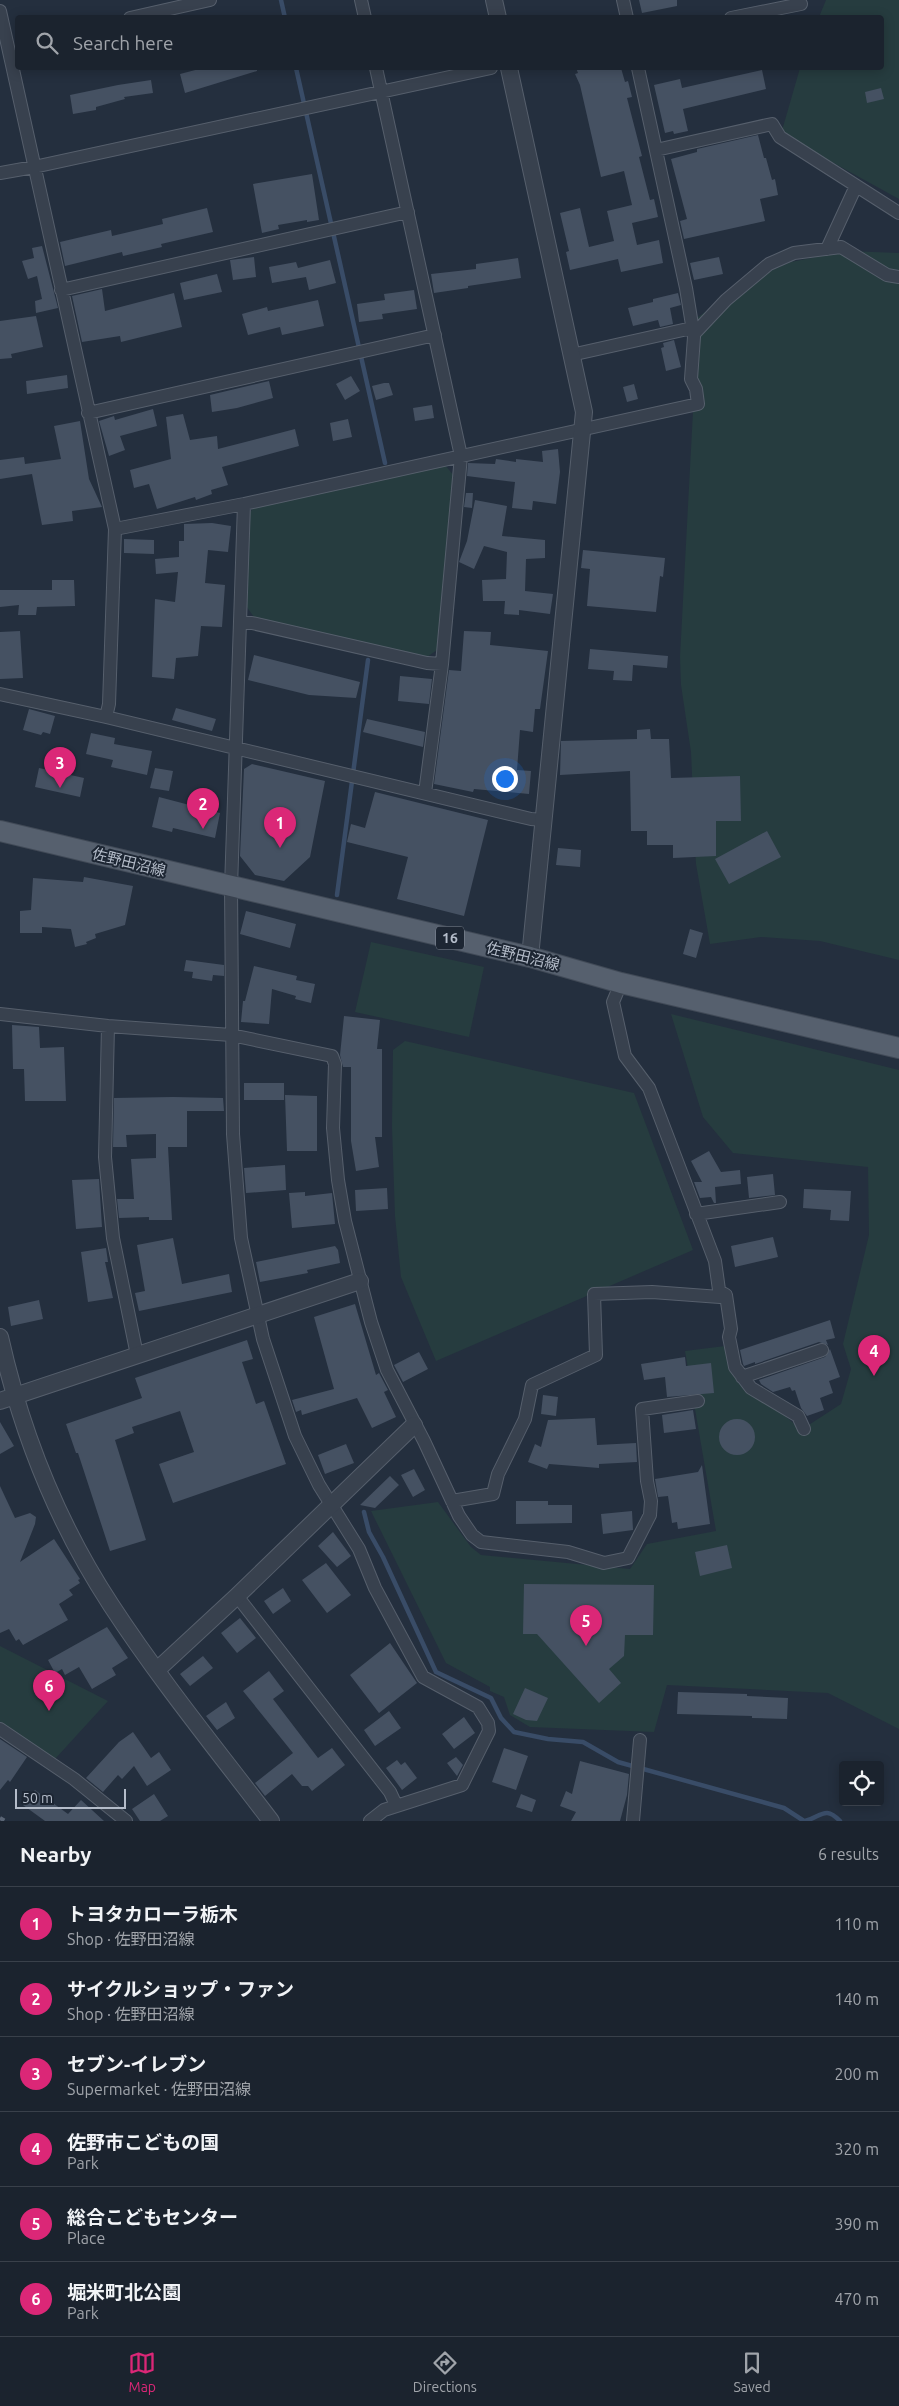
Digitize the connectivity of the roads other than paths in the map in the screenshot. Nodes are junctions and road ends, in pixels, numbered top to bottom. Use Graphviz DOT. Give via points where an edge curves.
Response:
graph roads {
  1 [pos="210,0"];
  2 [pos="361,0"];
  3 [pos="494,0"];
  4 [pos="623,0"];
  5 [pos="801,4"];
  6 [pos="0,11"];
  7 [pos="143,15"];
  8 [pos="364,15"];
  9 [pos="497,15"];
  10 [pos="626,15"];
  11 [pos="745,15"];
  12 [pos="12,44"];
  13 [pos="15,61"];
  14 [pos="17,70"];
  15 [pos="376,70"];
  16 [pos="481,70"];
  17 [pos="508,70"];
  18 [pos="638,70"];
  19 [pos="381,91"];
  20 [pos="656,150"];
  21 [pos="34,168"];
  22 [pos="0,173"];
  23 [pos="856,186"];
  24 [pos="408,212"];
  25 [pos="899,213"];
  26 [pos="827,249"];
  27 [pos="899,276"];
  28 [pos="61,290"];
  29 [pos="693,331"];
  30 [pos="434,335"];
  31 [pos="571,355"];
  32 [pos="88,413"];
  33 [pos="583,429"];
  34 [pos="461,456"];
  35 [pos="244,504"];
  36 [pos="115,529"];
  37 [pos="240,623"];
  38 [pos="442,664"];
  39 [pos="0,694"];
  40 [pos="106,717"];
  41 [pos="234,749"];
  42 [pos="425,793"];
  43 [pos="544,820"];
  44 [pos="0,831"];
  45 [pos="231,887"];
  46 [pos="530,957"];
  47 [pos="621,983"];
  48 [pos="0,1014"];
  49 [pos="108,1026"];
  50 [pos="231,1035"];
  51 [pos="899,1048"];
  52 [pos="780,1202"];
  53 [pos="696,1214"];
  54 [pos="360,1280"];
  55 [pos="720,1291"];
  56 [pos="257,1315"];
  57 [pos="0,1337"];
  58 [pos="822,1350"];
  59 [pos="137,1355"];
  60 [pos="742,1377"];
  61 [pos="8,1398"];
  62 [pos="698,1401"];
  63 [pos="414,1425"];
  64 [pos="804,1429"];
  65 [pos="452,1501"];
  66 [pos="332,1502"];
  67 [pos="237,1596"];
  68 [pos="157,1670"];
  69 [pos="0,1730"];
  70 [pos="640,1740"];
  71 [pos="396,1806"];
  72 [pos="126,1821"];
  73 [pos="271,1821"];
  74 [pos="370,1821"];
  75 [pos="633,1821"];
  1 -- 7 [label="street"];
  2 -- 8 [label="street"];
  3 -- 9 [label="street"];
  4 -- 10 [label="street"];
  5 -- 11 [label="street"];
  6 -- 12 [label="street"];
  12 -- 13 [label="street"];
  14 -- 21 [label="street"];
  15 -- 19 [label="street"];
  16 -- 19 [label="street"];
  17 -- 31 [label="street"];
  18 -- 20 [label="street"];
  19 -- 21 [label="street"];
  19 -- 24 [label="street"];
  20 -- 23 [label="street" via="772,124 780,137"];
  20 -- 29 [label="street"];
  21 -- 22 [label="street"];
  21 -- 28 [label="street"];
  23 -- 25 [label="street"];
  23 -- 26 [label="street"];
  24 -- 28 [label="street"];
  24 -- 30 [label="street"];
  26 -- 27 [label="street" via="841,247 887,275"];
  26 -- 29 [label="street" via="794,253 769,264"];
  28 -- 32 [label="street"];
  29 -- 31 [label="street"];
  29 -- 33 [label="street" via="691,379 698,404"];
  30 -- 32 [label="street"];
  30 -- 34 [label="street"];
  31 -- 33 [label="street" via="584,412"];
  32 -- 36 [label="street"];
  33 -- 34 [label="street"];
  33 -- 43 [label="street"];
  34 -- 35 [label="street"];
  34 -- 38 [label="street"];
  35 -- 36 [label="street"];
  35 -- 37 [label="street"];
  36 -- 40 [label="street"];
  37 -- 38 [label="street"];
  37 -- 41 [label="street"];
  38 -- 42 [label="street"];
  39 -- 40 [label="street"];
  40 -- 41 [label="street"];
  41 -- 42 [label="street"];
  41 -- 45 [label="street"];
  42 -- 43 [label="street"];
  43 -- 46 [label="street"];
  44 -- 45 [label="main road, 佐野田沼線 / 16"];
  45 -- 46 [label="main road, 佐野田沼線 / 16"];
  45 -- 50 [label="street"];
  46 -- 47 [label="main road, 佐野田沼線 / 16"];
  47 -- 51 [label="main road, 佐野田沼線 / 16"];
  47 -- 53 [label="street" via="613,1002 625,1056 649,1088"];
  48 -- 49 [label="street"];
  49 -- 50 [label="street"];
  49 -- 59 [label="street" via="105,1158 113,1238"];
  50 -- 54 [label="street" via="332,1056 335,1064 333,1128 338,1180"];
  50 -- 56 [label="street" via="236,1198"];
  52 -- 53 [label="street"];
  53 -- 55 [label="street" via="715,1261"];
  54 -- 56 [label="street"];
  54 -- 63 [label="street" via="387,1370"];
  55 -- 60 [label="street" via="726,1295 732,1329 730,1344 735,1367"];
  55 -- 65 [label="street" via="720,1297 652,1292 594,1294 596,1355 532,1385 525,1418 498,1474 494,1494"];
  56 -- 59 [label="street"];
  56 -- 66 [label="street" via="295,1436 319,1485"];
  57 -- 61 [label="street"];
  58 -- 60 [label="street"];
  59 -- 61 [label="street"];
  60 -- 64 [label="street" via="751,1388 798,1416"];
  61 -- 68 [label="street" via="74,1540 110,1604"];
  62 -- 65 [label="street" via="642,1409 650,1515 628,1558 604,1563 568,1552 481,1542 466,1528"];
  63 -- 65 [label="street"];
  63 -- 66 [label="street"];
  66 -- 67 [label="street"];
  66 -- 71 [label="street" via="423,1677 478,1707 488,1724 489,1731 462,1786"];
  67 -- 68 [label="street"];
  67 -- 71 [label="street" via="390,1792"];
  68 -- 73 [label="street"];
  69 -- 72 [label="street" via="74,1779"];
  70 -- 75 [label="street"];
  71 -- 74 [label="street" via="384,1810"];
}
